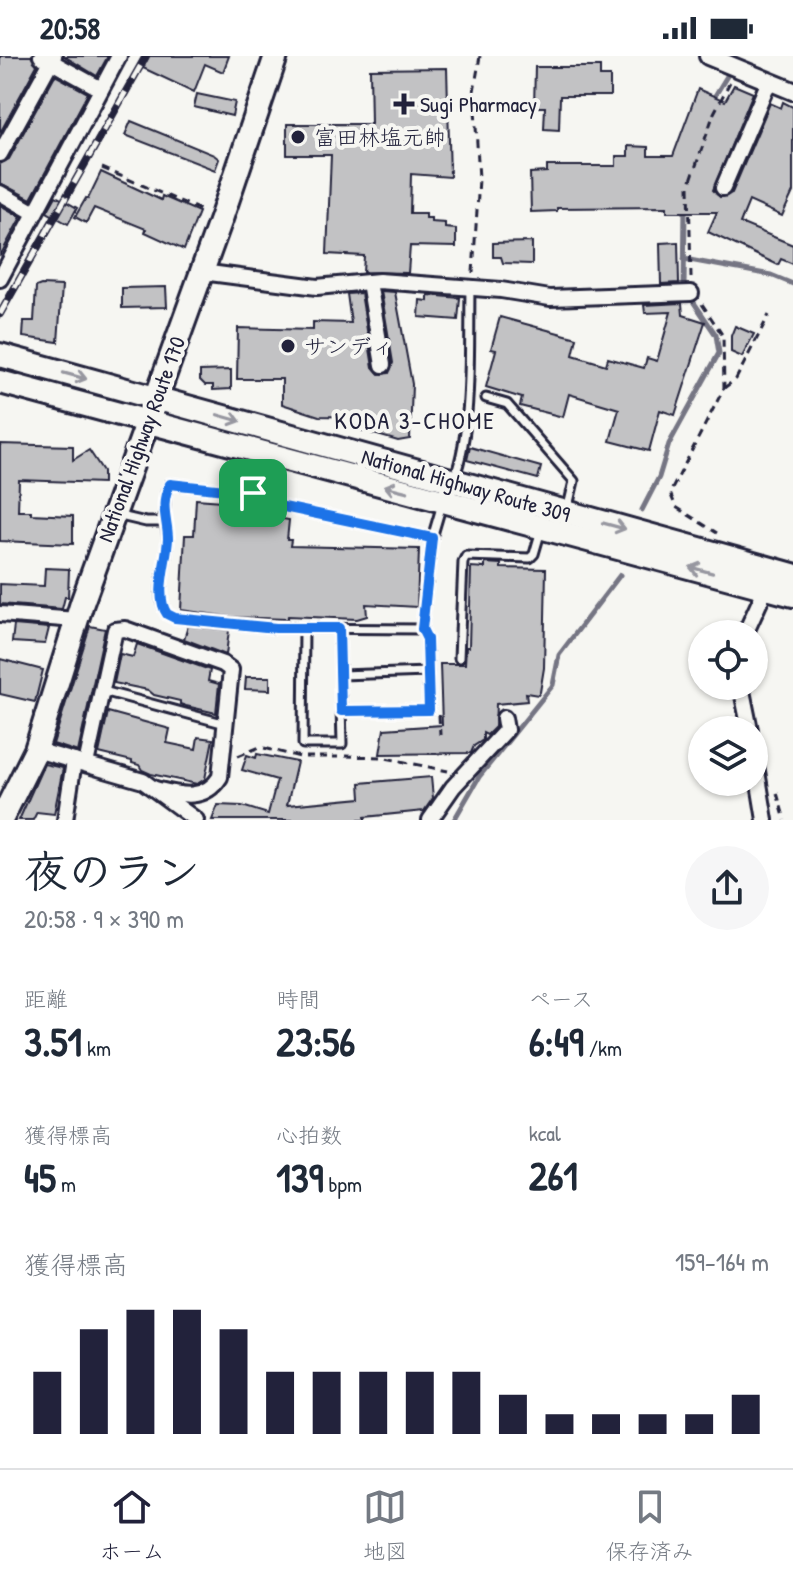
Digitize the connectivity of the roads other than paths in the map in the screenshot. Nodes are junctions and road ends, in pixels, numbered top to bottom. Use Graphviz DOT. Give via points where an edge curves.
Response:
graph roads {
  1 [pos="119,56"];
  2 [pos="276,56"];
  3 [pos="708,56"];
  4 [pos="49,58"];
  5 [pos="733,63"];
  6 [pos="769,81"];
  7 [pos="101,89"];
  8 [pos="793,91"];
  9 [pos="0,154"];
  10 [pos="723,188"];
  11 [pos="0,193"];
  12 [pos="33,212"];
  13 [pos="202,272"];
  14 [pos="0,279"];
  15 [pos="369,282"];
  16 [pos="471,289"];
  17 [pos="691,293"];
  18 [pos="0,355"];
  19 [pos="383,365"];
  20 [pos="6,386"];
  21 [pos="154,397"];
  22 [pos="486,398"];
  23 [pos="146,423"];
  24 [pos="263,455"];
  25 [pos="448,491"];
  26 [pos="253,493"];
  27 [pos="567,513"];
  28 [pos="113,514"];
  29 [pos="164,522"];
  30 [pos="541,527"];
  31 [pos="432,538"];
  32 [pos="782,587"];
  33 [pos="0,614"];
  34 [pos="76,620"];
  35 [pos="756,620"];
  36 [pos="304,628"];
  37 [pos="339,628"];
  38 [pos="422,629"];
  39 [pos="459,658"];
  40 [pos="428,672"];
  41 [pos="341,675"];
  42 [pos="103,691"];
  43 [pos="341,711"];
  44 [pos="504,718"];
  45 [pos="226,724"];
  46 [pos="36,750"];
  47 [pos="80,762"];
  48 [pos="155,789"];
  49 [pos="761,796"];
  50 [pos="1,820"];
  51 [pos="65,820"];
  52 [pos="196,820"];
  53 [pos="430,820"];
  54 [pos="765,820"];
  1 -- 7 [label="street"];
  2 -- 13 [label="highway, National Highway Route 170"];
  3 -- 5 [label="street"];
  4 -- 7 [label="street"];
  4 -- 9 [label="street"];
  5 -- 6 [label="street"];
  6 -- 8 [label="street"];
  6 -- 10 [label="street"];
  7 -- 12 [label="street"];
  11 -- 12 [label="street"];
  12 -- 14 [label="street"];
  13 -- 15 [label="street" via="317,287"];
  13 -- 21 [label="highway, National Highway Route 170"];
  15 -- 16 [label="street"];
  15 -- 19 [label="street"];
  16 -- 17 [label="street" via="550,298"];
  16 -- 25 [label="lane" via="460,466"];
  18 -- 21 [label="highway, National Highway Route 309, one-way"];
  20 -- 23 [label="highway, National Highway Route 309"];
  21 -- 23 [label="highway, National Highway Route 170"];
  21 -- 25 [label="highway, National Highway Route 309, one-way"];
  22 -- 27 [label="lane" via="507,404 574,481"];
  23 -- 24 [label="highway, National Highway Route 309"];
  23 -- 28 [label="highway, National Highway Route 170"];
  25 -- 24 [label="highway, National Highway Route 309, one-way"];
  24 -- 26 [label="lane"];
  25 -- 27 [label="highway, National Highway Route 309"];
  25 -- 30 [label="highway, National Highway Route 309"];
  25 -- 31 [label="lane"];
  26 -- 29 [label="lane" via="170,484"];
  26 -- 31 [label="lane" via="279,506"];
  27 -- 32 [label="highway, National Highway Route 309, one-way" via="713,553"];
  28 -- 29 [label="lane"];
  28 -- 34 [label="highway, National Highway Route 170"];
  29 -- 36 [label="lane" via="168,538 161,599 167,614"];
  32 -- 30 [label="highway, National Highway Route 309, one-way"];
  30 -- 39 [label="lane" via="530,558 466,556"];
  31 -- 38 [label="lane"];
  32 -- 35 [label="street"];
  33 -- 34 [label="street"];
  34 -- 46 [label="highway, National Highway Route 170"];
  36 -- 37 [label="lane"];
  36 -- 43 [label="lane" via="303,744 342,744"];
  37 -- 38 [label="lane"];
  37 -- 41 [label="lane"];
  38 -- 40 [label="lane"];
  40 -- 41 [label="lane"];
  40 -- 43 [label="lane" via="429,710"];
  41 -- 43 [label="lane"];
  42 -- 45 [label="lane"];
  42 -- 45 [label="street" via="115,630 125,629 231,670"];
  42 -- 47 [label="street"];
  44 -- 53 [label="street" via="506,730"];
  45 -- 48 [label="street" via="220,777 213,787 185,796"];
  46 -- 47 [label="street"];
  46 -- 50 [label="highway, National Highway Route 170"];
  47 -- 48 [label="street"];
  47 -- 51 [label="street"];
  48 -- 52 [label="street"];
  49 -- 54 [label="street"];
}
